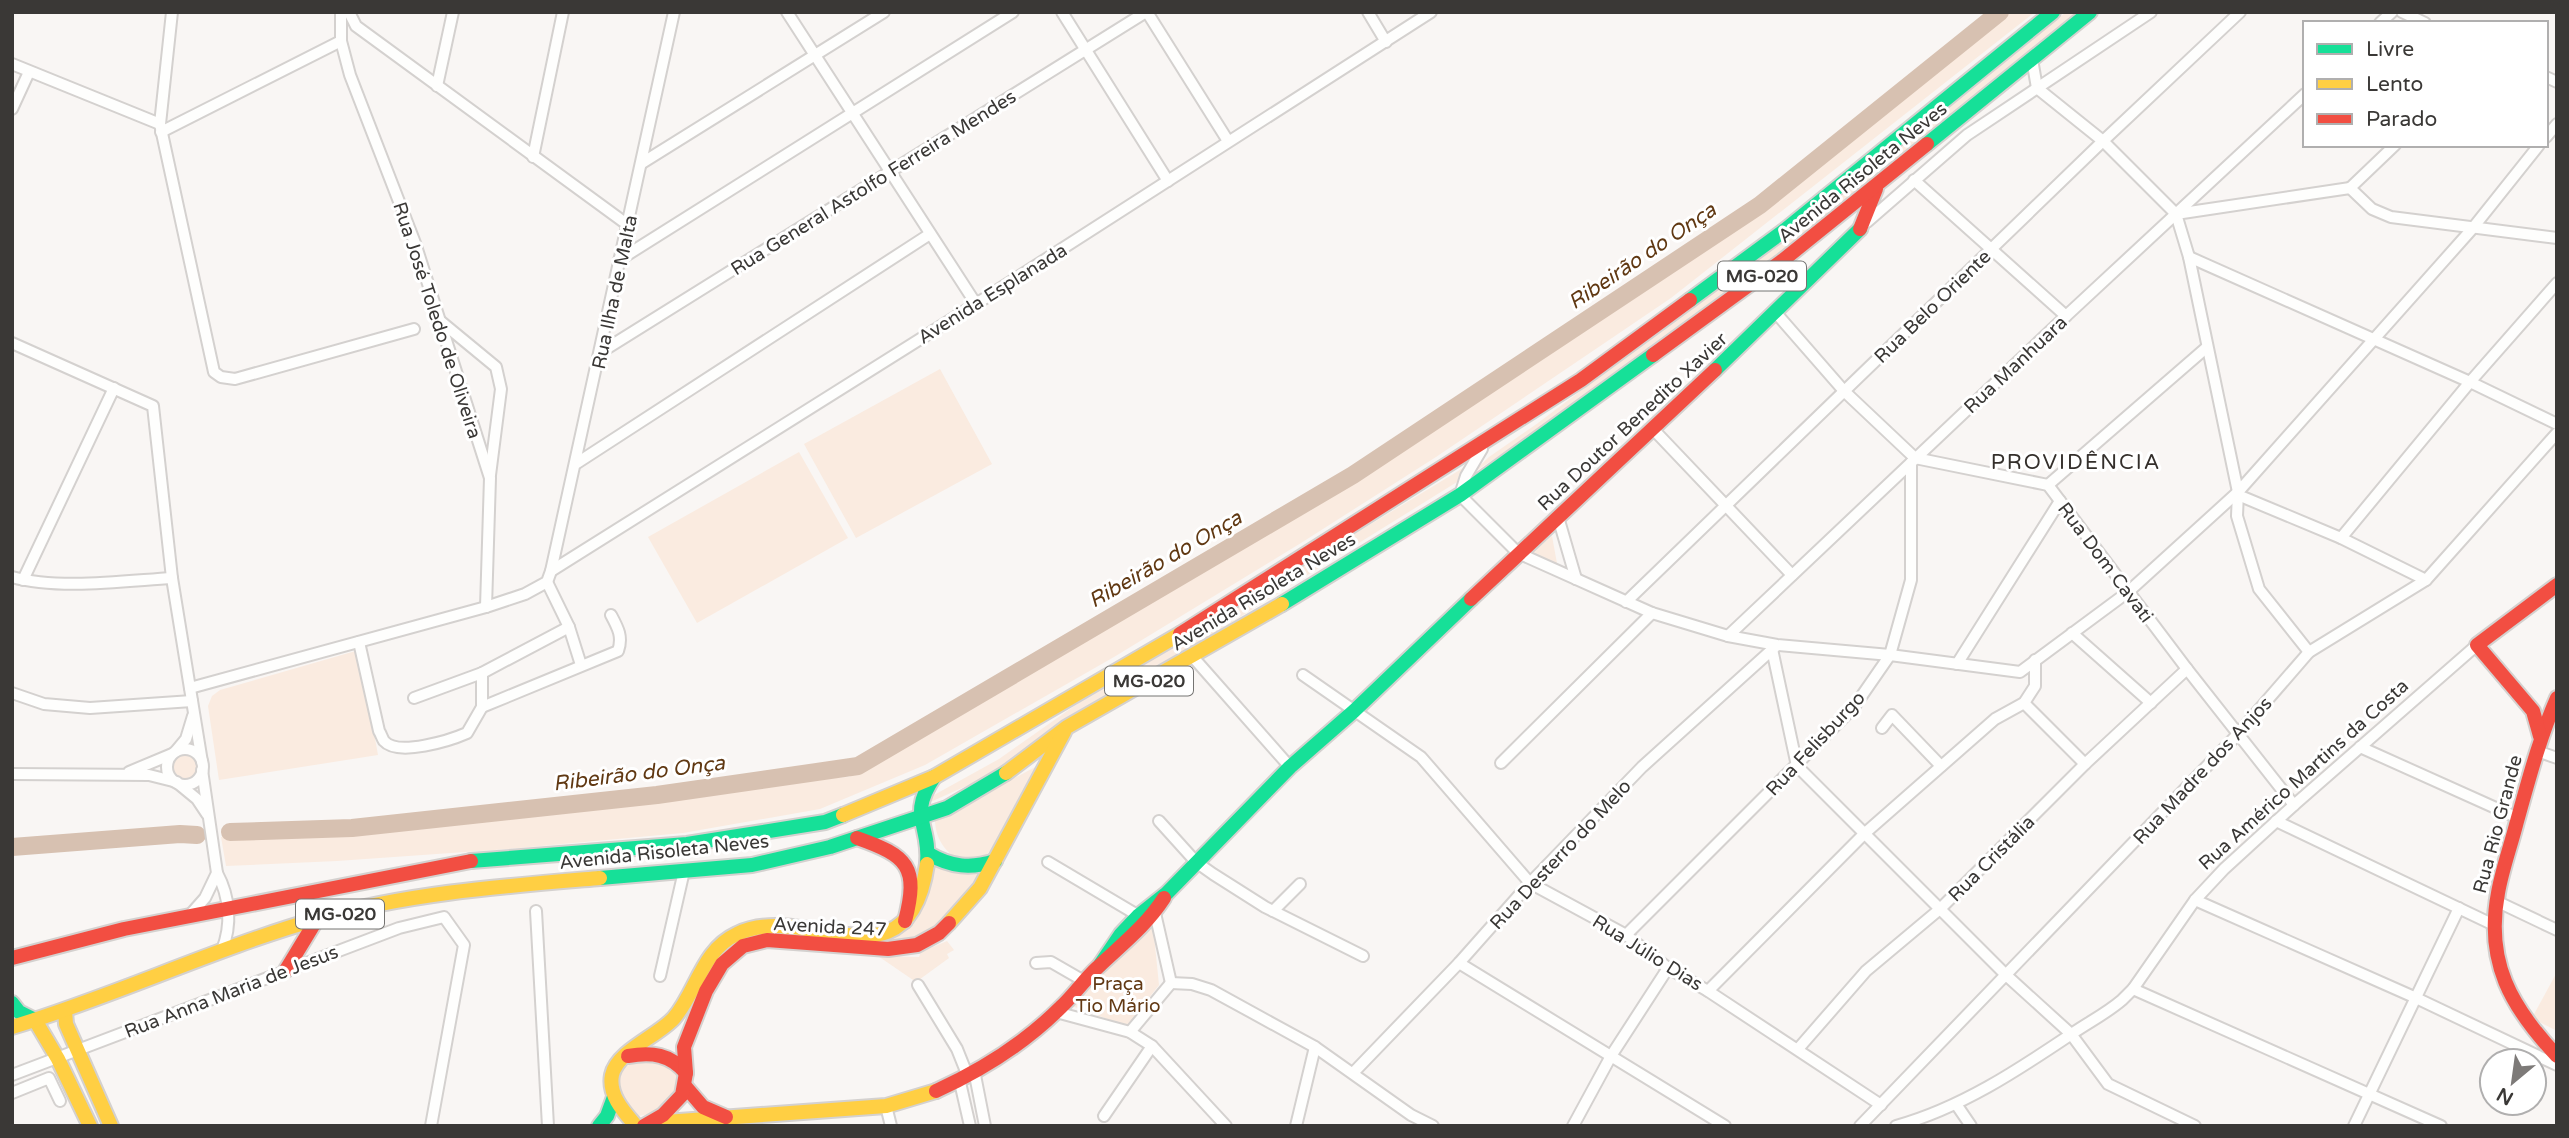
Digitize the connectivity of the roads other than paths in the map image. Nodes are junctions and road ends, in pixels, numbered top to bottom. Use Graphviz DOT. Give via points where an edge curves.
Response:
graph roads {
  1 [pos="172,12"];
  2 [pos="341,12"];
  3 [pos="349,12"];
  4 [pos="453,12"];
  5 [pos="563,12"];
  6 [pos="674,12"];
  7 [pos="787,12"];
  8 [pos="884,12"];
  9 [pos="1013,12"];
  10 [pos="1062,12"];
  11 [pos="1146,12"];
  12 [pos="1368,12"];
  13 [pos="1431,12"];
  14 [pos="2053,12"];
  15 [pos="2090,12"];
  16 [pos="2151,12"];
  17 [pos="2240,12"];
  18 [pos="2402,12"];
  19 [pos="2421,18"];
  20 [pos="341,41"];
  21 [pos="1386,42"];
  22 [pos="1086,50"];
  23 [pos="817,55"];
  24 [pos="2032,59"];
  25 [pos="12,64"];
  26 [pos="29,72"];
  27 [pos="437,86"];
  28 [pos="2037,88"];
  29 [pos="2303,96"];
  30 [pos="12,109"];
  31 [pos="854,113"];
  32 [pos="161,128"];
  33 [pos="1228,141"];
  34 [pos="2103,141"];
  35 [pos="2393,147"];
  36 [pos="2537,147"];
  37 [pos="533,157"];
  38 [pos="642,163"];
  39 [pos="890,172"];
  40 [pos="1913,180"];
  41 [pos="1168,181"];
  42 [pos="1878,185"];
  43 [pos="2350,188"];
  44 [pos="2176,214"];
  45 [pos="628,225"];
  46 [pos="1860,229"];
  47 [pos="2472,229"];
  48 [pos="930,234"];
  49 [pos="2557,239"];
  50 [pos="1990,249"];
  51 [pos="2189,257"];
  52 [pos="619,260"];
  53 [pos="2557,283"];
  54 [pos="976,304"];
  55 [pos="1776,313"];
  56 [pos="2066,316"];
  57 [pos="439,320"];
  58 [pos="414,329"];
  59 [pos="2372,340"];
  60 [pos="14,347"];
  61 [pos="2206,348"];
  62 [pos="601,352"];
  63 [pos="2470,382"];
  64 [pos="114,388"];
  65 [pos="1844,391"];
  66 [pos="2557,424"];
  67 [pos="1653,429"];
  68 [pos="2557,433"];
  69 [pos="1489,438"];
  70 [pos="1913,460"];
  71 [pos="577,463"];
  72 [pos="490,478"];
  73 [pos="2048,485"];
  74 [pos="2238,494"];
  75 [pos="1460,495"];
  76 [pos="2060,501"];
  77 [pos="1725,507"];
  78 [pos="1558,517"];
  79 [pos="2341,538"];
  80 [pos="1518,553"];
  81 [pos="1792,575"];
  82 [pos="549,576"];
  83 [pos="172,578"];
  84 [pos="18,579"];
  85 [pos="1576,579"];
  86 [pos="2426,580"];
  87 [pos="2557,585"];
  88 [pos="2128,592"];
  89 [pos="1626,603"];
  90 [pos="485,607"];
  91 [pos="1652,613"];
  92 [pos="611,615"];
  93 [pos="569,627"];
  94 [pos="2072,633"];
  95 [pos="1728,636"];
  96 [pos="359,642"];
  97 [pos="2477,645"];
  98 [pos="1775,647"];
  99 [pos="2309,652"];
  100 [pos="1890,655"];
  101 [pos="1192,656"];
  102 [pos="2035,660"];
  103 [pos="1957,664"];
  104 [pos="581,665"];
  105 [pos="2187,669"];
  106 [pos="482,673"];
  107 [pos="1303,675"];
  108 [pos="190,688"];
  109 [pos="12,693"];
  110 [pos="414,698"];
  111 [pos="2557,698"];
  112 [pos="2024,703"];
  113 [pos="2151,703"];
  114 [pos="193,705"];
  115 [pos="482,707"];
  116 [pos="1354,711"];
  117 [pos="2533,711"];
  118 [pos="2550,714"];
  119 [pos="1067,727"];
  120 [pos="1882,728"];
  121 [pos="2237,735"];
  122 [pos="2540,736"];
  123 [pos="2360,747"];
  124 [pos="2537,751"];
  125 [pos="174,753"];
  126 [pos="2557,758"];
  127 [pos="1501,763"];
  128 [pos="2085,764"];
  129 [pos="202,766"];
  130 [pos="1797,766"];
  131 [pos="1941,766"];
  132 [pos="1290,767"];
  133 [pos="12,774"];
  134 [pos="123,775"];
  135 [pos="934,778"];
  136 [pos="177,783"];
  137 [pos="2294,804"];
  138 [pos="921,817"];
  139 [pos="2518,818"];
  140 [pos="1159,821"];
  141 [pos="2276,821"];
  142 [pos="211,822"];
  143 [pos="1864,834"];
  144 [pos="857,838"];
  145 [pos="929,854"];
  146 [pos="995,861"];
  147 [pos="1048,862"];
  148 [pos="1196,862"];
  149 [pos="217,868"];
  150 [pos="684,871"];
  151 [pos="1530,883"];
  152 [pos="1300,884"];
  153 [pos="2195,900"];
  154 [pos="2496,901"];
  155 [pos="228,908"];
  156 [pos="2459,908"];
  157 [pos="1940,909"];
  158 [pos="536,911"];
  159 [pos="1273,911"];
  160 [pos="1147,912"];
  161 [pos="188,916"];
  162 [pos="317,919"];
  163 [pos="905,921"];
  164 [pos="2494,925"];
  165 [pos="2557,930"];
  166 [pos="1626,935"];
  167 [pos="222,950"];
  168 [pos="1363,956"];
  169 [pos="13,961"];
  170 [pos="1036,963"];
  171 [pos="1459,964"];
  172 [pos="1668,968"];
  173 [pos="286,970"];
  174 [pos="2006,975"];
  175 [pos="660,976"];
  176 [pos="1084,981"];
  177 [pos="1171,983"];
  178 [pos="918,985"];
  179 [pos="2133,989"];
  180 [pos="1708,991"];
  181 [pos="2414,997"];
  182 [pos="12,1003"];
  183 [pos="65,1012"];
  184 [pos="1056,1012"];
  185 [pos="35,1020"];
  186 [pos="12,1027"];
  187 [pos="1130,1032"];
  188 [pos="2071,1034"];
  189 [pos="1152,1046"];
  190 [pos="1315,1047"];
  191 [pos="1798,1049"];
  192 [pos="79,1051"];
  193 [pos="1611,1056"];
  194 [pos="2557,1056"];
  195 [pos="624,1057"];
  196 [pos="58,1059"];
  197 [pos="2557,1065"];
  198 [pos="1353,1073"];
  199 [pos="967,1074"];
  200 [pos="12,1075"];
  201 [pos="686,1079"];
  202 [pos="12,1093"];
  203 [pos="2369,1094"];
  204 [pos="614,1097"];
  205 [pos="60,1101"];
  206 [pos="1956,1104"];
  207 [pos="1881,1105"];
  208 [pos="886,1106"];
  209 [pos="1104,1116"];
  210 [pos="731,1119"];
  211 [pos="759,1121"];
  212 [pos="1409,1121"];
  213 [pos="1920,1123"];
  214 [pos="648,1125"];
  215 [pos="90,1126"];
  216 [pos="111,1126"];
  217 [pos="431,1126"];
  218 [pos="548,1126"];
  219 [pos="599,1126"];
  220 [pos="636,1126"];
  221 [pos="891,1126"];
  222 [pos="970,1126"];
  223 [pos="985,1126"];
  224 [pos="1226,1126"];
  225 [pos="1296,1126"];
  226 [pos="1433,1126"];
  227 [pos="1573,1126"];
  228 [pos="1725,1126"];
  229 [pos="1860,1126"];
  230 [pos="1896,1126"];
  231 [pos="1971,1126"];
  232 [pos="2195,1126"];
  233 [pos="2354,1126"];
  234 [pos="2441,1126"];
  1 -- 32 [label="street"];
  2 -- 20 [label="street, Rua José Toledo de Oliveira"];
  3 -- 27 [label="street" via="356,26"];
  4 -- 27 [label="street"];
  5 -- 37 [label="street"];
  6 -- 38 [label="street, Rua Ilha de Malta"];
  7 -- 23 [label="street"];
  8 -- 23 [label="street"];
  9 -- 31 [label="street"];
  10 -- 22 [label="street"];
  11 -- 22 [label="street, Rua General Astolfo Ferreira Mendes"];
  11 -- 33 [label="street"];
  12 -- 21 [label="street"];
  13 -- 21 [label="street, Avenida Esplanada"];
  14 -- 69 [label="main road, Avenida Risoleta Neves / MG-020" via="1785,230 1581,380"];
  15 -- 24 [label="main road, Avenida Risoleta Neves / MG-020"];
  16 -- 28 [label="street, Rua Doutor Benedito Xavier"];
  17 -- 34 [label="street, Rua Belo Oriente"];
  18 -- 19 [label="street"];
  20 -- 32 [label="street"];
  20 -- 57 [label="street, Rua José Toledo de Oliveira"];
  21 -- 33 [label="street, Avenida Esplanada"];
  22 -- 39 [label="street, Rua General Astolfo Ferreira Mendes"];
  22 -- 41 [label="street"];
  23 -- 31 [label="street"];
  23 -- 38 [label="street"];
  24 -- 28 [label="street"];
  24 -- 42 [label="main road, Avenida Risoleta Neves / MG-020"];
  25 -- 26 [label="street"];
  26 -- 30 [label="street"];
  26 -- 32 [label="street"];
  27 -- 37 [label="street"];
  28 -- 34 [label="street"];
  28 -- 40 [label="street, Rua Doutor Benedito Xavier" via="1967,135"];
  29 -- 44 [label="street, Rua Manhuara"];
  31 -- 39 [label="street"];
  31 -- 52 [label="street"];
  32 -- 58 [label="street" via="214,372 235,379"];
  33 -- 41 [label="street, Avenida Esplanada"];
  34 -- 44 [label="street"];
  34 -- 50 [label="street, Rua Belo Oriente"];
  35 -- 43 [label="street"];
  36 -- 47 [label="street"];
  37 -- 45 [label="street"];
  38 -- 45 [label="street, Rua Ilha de Malta"];
  39 -- 48 [label="street"];
  39 -- 62 [label="street, Rua General Astolfo Ferreira Mendes"];
  40 -- 46 [label="street, Rua Doutor Benedito Xavier"];
  40 -- 50 [label="street"];
  41 -- 54 [label="street, Avenida Esplanada"];
  42 -- 46 [label="main road"];
  42 -- 75 [label="main road, Avenida Risoleta Neves / MG-020" via="1783,261"];
  43 -- 44 [label="street"];
  43 -- 47 [label="street" via="2372,209 2391,218"];
  44 -- 51 [label="street"];
  44 -- 56 [label="street, Rua Manhuara"];
  45 -- 52 [label="street, Rua Ilha de Malta"];
  46 -- 55 [label="main road, Rua Doutor Benedito Xavier"];
  47 -- 49 [label="street"];
  47 -- 59 [label="street"];
  48 -- 54 [label="street"];
  48 -- 71 [label="street"];
  50 -- 56 [label="street"];
  50 -- 65 [label="street, Rua Belo Oriente"];
  51 -- 59 [label="street"];
  51 -- 61 [label="street"];
  52 -- 62 [label="street, Rua Ilha de Malta"];
  53 -- 63 [label="street"];
  54 -- 82 [label="street, Avenida Esplanada"];
  55 -- 65 [label="street"];
  55 -- 67 [label="main road, Rua Doutor Benedito Xavier"];
  56 -- 70 [label="street, Rua Manhuara"];
  57 -- 72 [label="street, Rua José Toledo de Oliveira"];
  57 -- 72 [label="street" via="496,367 501,389"];
  59 -- 63 [label="street"];
  59 -- 74 [label="street"];
  60 -- 64 [label="street"];
  61 -- 73 [label="street"];
  61 -- 74 [label="street"];
  62 -- 71 [label="street, Rua Ilha de Malta"];
  63 -- 66 [label="street"];
  63 -- 79 [label="street"];
  64 -- 83 [label="street" via="153,406"];
  64 -- 84 [label="street"];
  65 -- 70 [label="street"];
  65 -- 77 [label="street, Rua Belo Oriente"];
  67 -- 77 [label="street"];
  67 -- 78 [label="main road, Rua Doutor Benedito Xavier"];
  68 -- 86 [label="street, Rua Madre dos Anjos"];
  69 -- 75 [label="street"];
  69 -- 135 [label="main road, Avenida Risoleta Neves / MG-020" via="1213,615"];
  70 -- 73 [label="street, Rua Dom Cavati"];
  70 -- 81 [label="street, Rua Manhuara"];
  70 -- 100 [label="street, Rua Felisburgo" via="1911,580"];
  71 -- 82 [label="street, Rua Ilha de Malta"];
  72 -- 90 [label="street, Rua José Toledo de Oliveira"];
  73 -- 76 [label="street, Rua Dom Cavati"];
  74 -- 79 [label="street"];
  74 -- 88 [label="street"];
  74 -- 99 [label="street" via="2237,516 2259,589"];
  75 -- 80 [label="street"];
  75 -- 101 [label="main road, Avenida Risoleta Neves / MG-020"];
  76 -- 88 [label="street, Rua Dom Cavati"];
  76 -- 103 [label="street"];
  77 -- 81 [label="street"];
  77 -- 89 [label="street, Rua Belo Oriente"];
  78 -- 80 [label="main road, Rua Doutor Benedito Xavier"];
  78 -- 85 [label="street"];
  79 -- 86 [label="street"];
  80 -- 85 [label="street"];
  80 -- 116 [label="main road, Rua Doutor Benedito Xavier"];
  81 -- 95 [label="street, Rua Manhuara"];
  82 -- 90 [label="street, Avenida Esplanada" via="525,594"];
  82 -- 93 [label="street"];
  83 -- 84 [label="street" via="87,583"];
  83 -- 108 [label="street"];
  85 -- 89 [label="street"];
  86 -- 99 [label="street, Rua Madre dos Anjos"];
  87 -- 97 [label="main road, Rua Américo Martins da Costa"];
  88 -- 94 [label="street"];
  88 -- 105 [label="street, Rua Dom Cavati"];
  89 -- 91 [label="street"];
  90 -- 96 [label="street, Avenida Esplanada"];
  91 -- 95 [label="street"];
  91 -- 127 [label="street"];
  92 -- 104 [label="street" via="620,631 618,651"];
  93 -- 104 [label="street"];
  93 -- 106 [label="street"];
  94 -- 102 [label="street"];
  94 -- 113 [label="street"];
  95 -- 98 [label="street"];
  96 -- 108 [label="street, Avenida Esplanada"];
  96 -- 115 [label="street" via="385,742 411,748 449,740 467,733"];
  97 -- 117 [label="main road"];
  97 -- 123 [label="street, Rua Américo Martins da Costa"];
  98 -- 100 [label="street"];
  98 -- 130 [label="street"];
  98 -- 151 [label="street, Rua Desterro do Melo" via="1642,768"];
  99 -- 121 [label="street, Rua Madre dos Anjos"];
  100 -- 103 [label="street"];
  100 -- 130 [label="street, Rua Felisburgo" via="1853,708"];
  101 -- 119 [label="main road, Avenida Risoleta Neves / MG-020"];
  101 -- 132 [label="street"];
  102 -- 103 [label="street" via="2020,672"];
  102 -- 112 [label="street" via="2035,686"];
  104 -- 115 [label="street"];
  105 -- 113 [label="street, Rua Cristália"];
  105 -- 121 [label="street, Rua Dom Cavati"];
  106 -- 110 [label="street"];
  106 -- 115 [label="street"];
  107 -- 116 [label="street, Rua Júlio Dias"];
  108 -- 114 [label="street"];
  109 -- 114 [label="street" via="44,704 90,708"];
  111 -- 118 [label="main road"];
  112 -- 128 [label="street"];
  112 -- 131 [label="street" via="1995,719"];
  113 -- 128 [label="street, Rua Cristália"];
  114 -- 125 [label="street" via="186,739"];
  114 -- 129 [label="street"];
  116 -- 132 [label="main road, Rua Doutor Benedito Xavier"];
  116 -- 151 [label="street, Rua Júlio Dias" via="1421,757"];
  117 -- 118 [label="main road"];
  117 -- 122 [label="main road"];
  118 -- 122 [label="main road"];
  119 -- 138 [label="main road, Avenida Risoleta Neves / MG-020" via="1012,769 947,808"];
  119 -- 146 [label="main road, Avenida 247"];
  120 -- 131 [label="street" via="1892,715"];
  121 -- 137 [label="street, Rua Dom Cavati"];
  121 -- 174 [label="street, Rua Madre dos Anjos"];
  122 -- 124 [label="main road, Rua Rio Grande"];
  123 -- 137 [label="street, Rua Américo Martins da Costa"];
  123 -- 139 [label="street"];
  124 -- 126 [label="street"];
  124 -- 139 [label="main road, Rua Rio Grande"];
  125 -- 129 [label="street" via="192,750"];
  125 -- 134 [label="street"];
  125 -- 136 [label="street" via="167,770"];
  128 -- 157 [label="street, Rua Cristália"];
  129 -- 136 [label="street" via="193,782"];
  129 -- 142 [label="street"];
  130 -- 143 [label="street"];
  130 -- 166 [label="street, Rua Felisburgo"];
  131 -- 143 [label="street"];
  132 -- 148 [label="main road, Rua Doutor Benedito Xavier"];
  133 -- 134 [label="street"];
  134 -- 136 [label="street" via="149,775"];
  135 -- 138 [label="main road, Avenida 247" via="920,804"];
  135 -- 155 [label="main road, Avenida Risoleta Neves / MG-020" via="825,822 687,844 474,860"];
  136 -- 142 [label="street" via="197,799"];
  137 -- 141 [label="street, Rua Américo Martins da Costa"];
  138 -- 144 [label="main road, Avenida Risoleta Neves / MG-020"];
  138 -- 145 [label="main road, Avenida 247"];
  139 -- 154 [label="main road, Rua Rio Grande"];
  140 -- 148 [label="street"];
  141 -- 153 [label="street, Rua Américo Martins da Costa"];
  141 -- 156 [label="street"];
  142 -- 149 [label="street"];
  143 -- 157 [label="street"];
  143 -- 180 [label="street"];
  144 -- 150 [label="main road, Avenida Risoleta Neves / MG-020" via="752,865"];
  144 -- 163 [label="main road" via="888,848 908,868 913,887"];
  145 -- 146 [label="main road" via="961,867"];
  145 -- 163 [label="main road, Avenida 247" via="919,899"];
  146 -- 201 [label="main road, Avenida 247" via="963,910 939,933 917,945 888,949 767,940 743,946 722,964 706,991 684,1047"];
  147 -- 160 [label="street"];
  148 -- 159 [label="street"];
  148 -- 160 [label="main road, Rua Doutor Benedito Xavier"];
  149 -- 155 [label="street"];
  149 -- 161 [label="street" via="205,898"];
  150 -- 162 [label="main road, Avenida Risoleta Neves / MG-020" via="392,901"];
  150 -- 175 [label="street"];
  151 -- 166 [label="street, Rua Júlio Dias"];
  151 -- 171 [label="street, Rua Desterro do Melo"];
  152 -- 159 [label="street"];
  153 -- 179 [label="street, Rua Américo Martins da Costa"];
  153 -- 181 [label="street"];
  154 -- 164 [label="main road, Rua Rio Grande"];
  154 -- 165 [label="street"];
  155 -- 161 [label="main road, Avenida Risoleta Neves / MG-020"];
  155 -- 167 [label="street"];
  156 -- 164 [label="street"];
  156 -- 181 [label="street"];
  157 -- 174 [label="street"];
  157 -- 191 [label="street, Rua Cristália" via="1866,971"];
  158 -- 218 [label="street"];
  159 -- 168 [label="street"];
  160 -- 176 [label="main road, Rua Doutor Benedito Xavier" via="1113,943"];
  160 -- 177 [label="street"];
  161 -- 169 [label="main road, Avenida Risoleta Neves / MG-020" via="111,932"];
  162 -- 167 [label="main road, Avenida Risoleta Neves / MG-020"];
  162 -- 173 [label="main road"];
  163 -- 195 [label="main road, Avenida 247" via="887,933 867,935 761,926 733,935 707,958 670,1023"];
  164 -- 194 [label="main road, Rua Rio Grande" via="2497,957 2518,1012"];
  166 -- 172 [label="street, Rua Júlio Dias"];
  167 -- 183 [label="main road, Avenida Risoleta Neves / MG-020"];
  170 -- 176 [label="street" via="1051,962"];
  171 -- 193 [label="street"];
  171 -- 198 [label="street, Rua Desterro do Melo"];
  172 -- 180 [label="street, Rua Júlio Dias"];
  172 -- 193 [label="street"];
  173 -- 192 [label="street, Rua Anna Maria de Jesus"];
  173 -- 217 [label="street, Rua Anna Maria de Jesus" via="399,928 444,917 464,945"];
  174 -- 188 [label="street"];
  174 -- 207 [label="street, Rua Madre dos Anjos"];
  176 -- 184 [label="main road, Rua Doutor Benedito Xavier"];
  177 -- 187 [label="street"];
  177 -- 190 [label="street" via="1211,990"];
  178 -- 199 [label="street"];
  179 -- 188 [label="street, Rua Américo Martins da Costa"];
  179 -- 203 [label="street"];
  180 -- 191 [label="street, Rua Júlio Dias"];
  181 -- 197 [label="street"];
  181 -- 203 [label="street"];
  182 -- 185 [label="main road"];
  183 -- 185 [label="main road, Avenida Risoleta Neves / MG-020"];
  183 -- 192 [label="main road"];
  184 -- 187 [label="street"];
  184 -- 199 [label="main road, Rua Doutor Benedito Xavier" via="1023,1041"];
  185 -- 186 [label="main road, Avenida Risoleta Neves / MG-020"];
  185 -- 196 [label="main road"];
  187 -- 189 [label="street"];
  188 -- 206 [label="street, Rua Américo Martins da Costa"];
  188 -- 232 [label="street" via="2108,1084"];
  189 -- 209 [label="street"];
  189 -- 224 [label="street"];
  190 -- 198 [label="street"];
  190 -- 225 [label="street"];
  191 -- 207 [label="street, Rua Júlio Dias"];
  192 -- 196 [label="street, Rua Anna Maria de Jesus"];
  192 -- 216 [label="main road"];
  193 -- 227 [label="street"];
  193 -- 228 [label="street"];
  195 -- 201 [label="main road" via="659,1054 678,1061"];
  195 -- 204 [label="main road" via="611,1077"];
  196 -- 200 [label="street, Rua Anna Maria de Jesus"];
  196 -- 215 [label="main road"];
  198 -- 212 [label="street"];
  199 -- 208 [label="main road, Rua Doutor Benedito Xavier" via="911,1101"];
  199 -- 222 [label="street"];
  199 -- 223 [label="street"];
  201 -- 210 [label="main road" via="703,1107"];
  201 -- 214 [label="main road" via="682,1095"];
  202 -- 205 [label="street" via="49,1078"];
  203 -- 233 [label="street"];
  203 -- 234 [label="street"];
  204 -- 219 [label="main road"];
  204 -- 220 [label="main road"];
  206 -- 213 [label="street, Rua Américo Martins da Costa"];
  206 -- 231 [label="street"];
  207 -- 229 [label="street, Rua Madre dos Anjos"];
  208 -- 211 [label="main road, Rua Doutor Benedito Xavier"];
  208 -- 221 [label="street"];
  210 -- 211 [label="main road, Rua Doutor Benedito Xavier"];
  210 -- 214 [label="main road, Rua Doutor Benedito Xavier"];
  212 -- 226 [label="street"];
  213 -- 230 [label="street, Rua Américo Martins da Costa"];
}
